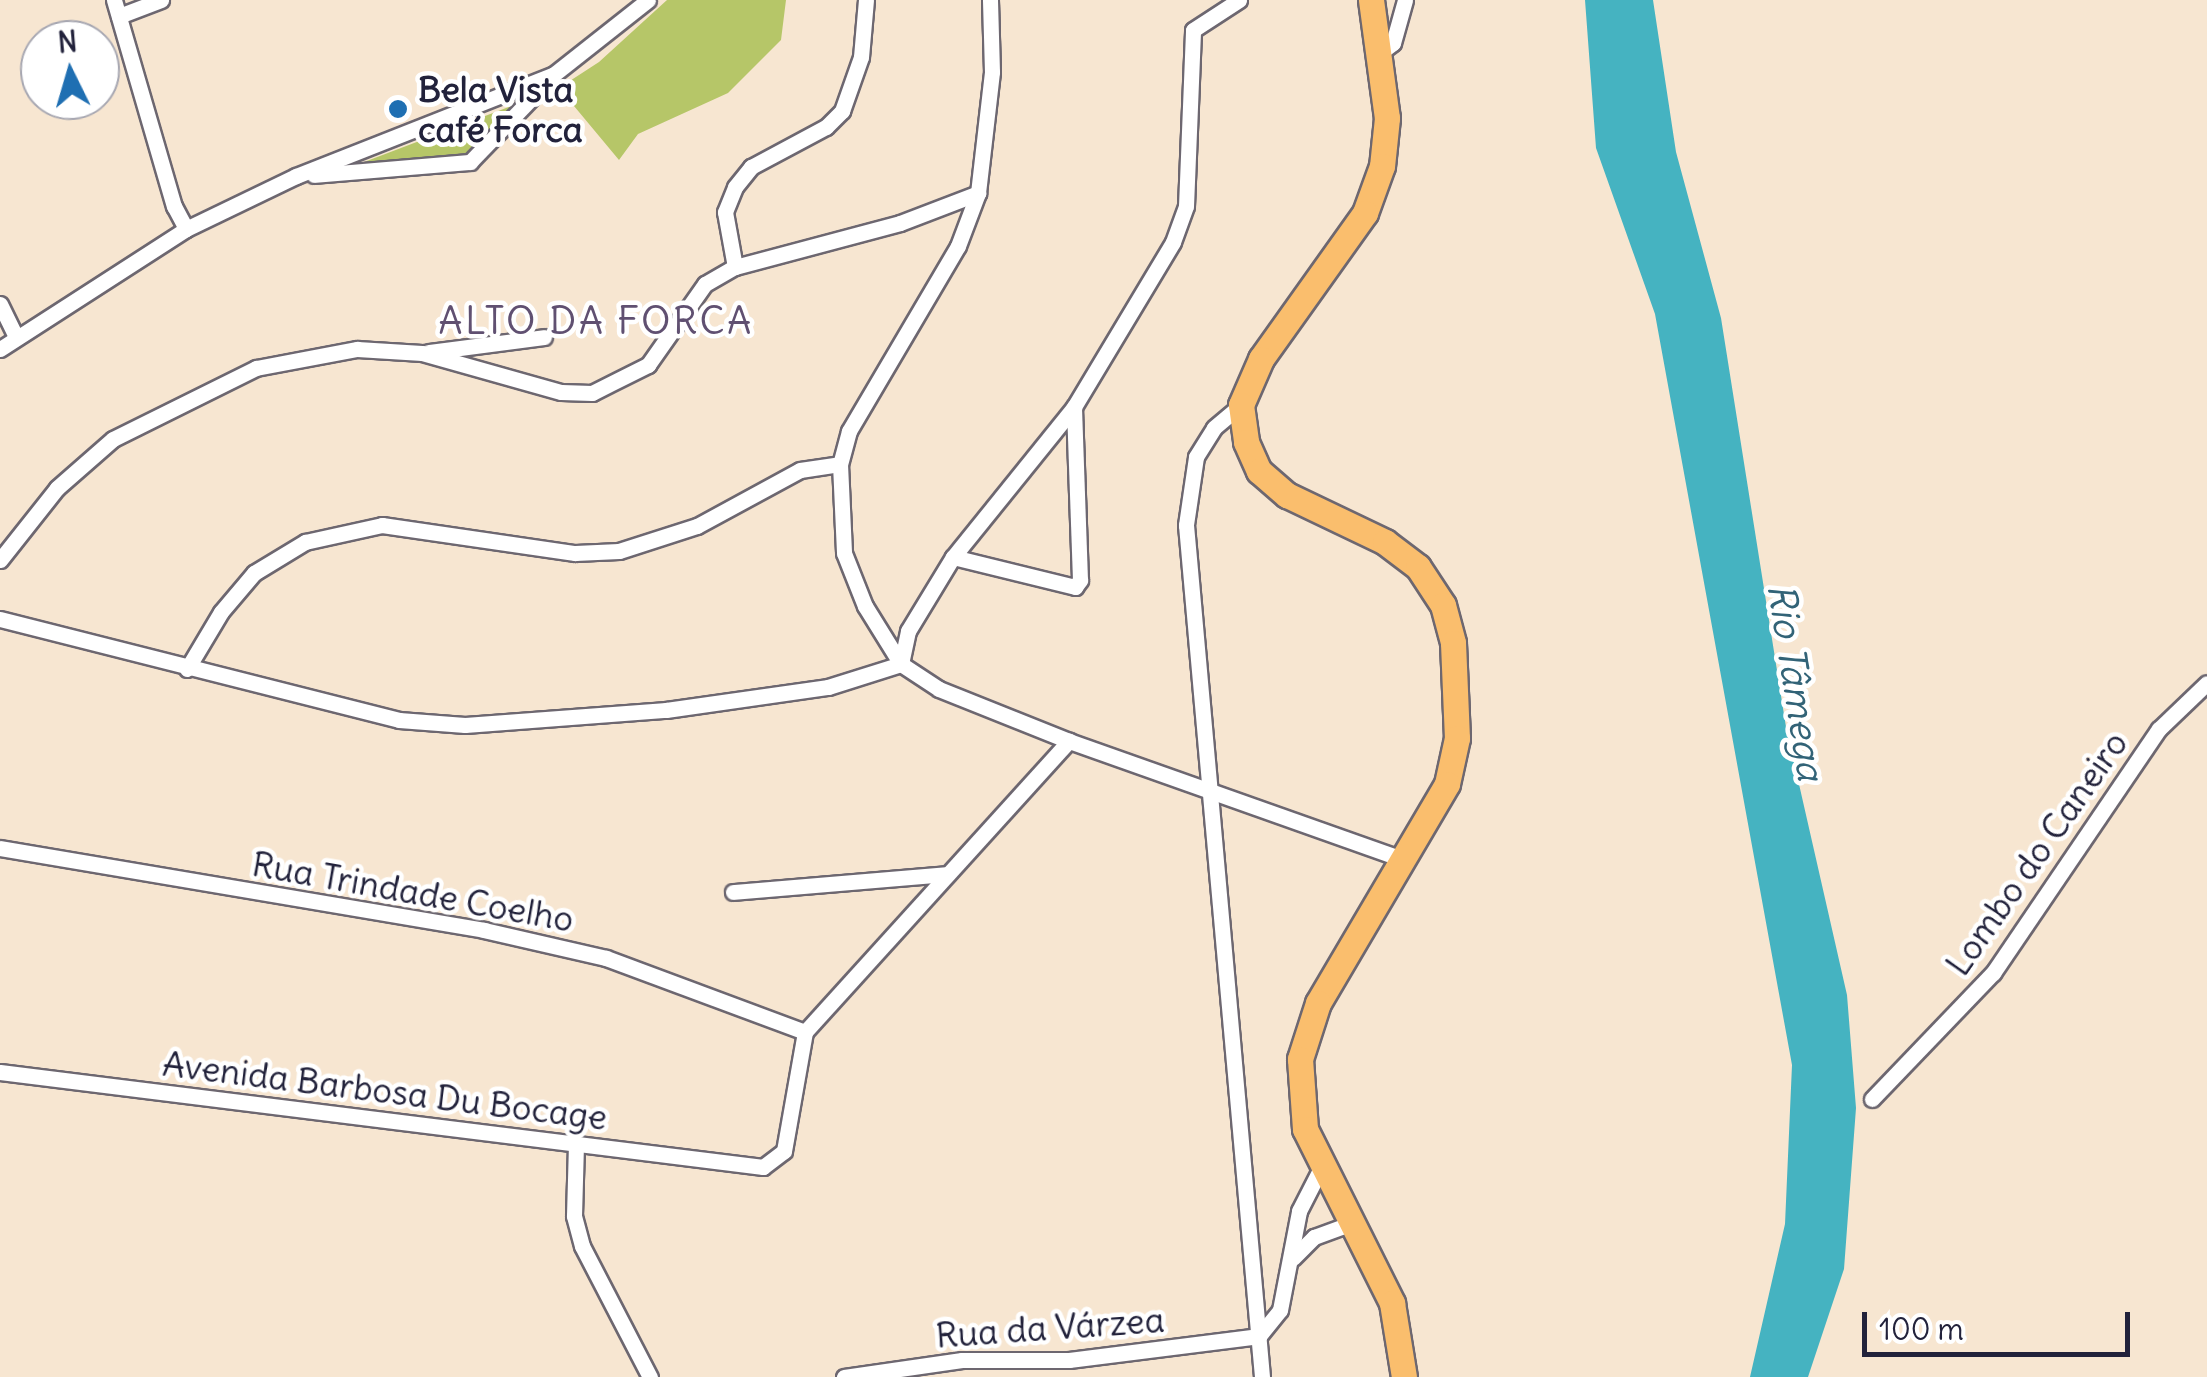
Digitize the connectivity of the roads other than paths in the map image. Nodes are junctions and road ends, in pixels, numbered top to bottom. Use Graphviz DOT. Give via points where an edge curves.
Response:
graph roads {
  1 [pos="161,0"];
  2 [pos="648,0"];
  3 [pos="866,0"];
  4 [pos="990,0"];
  5 [pos="1239,0"];
  6 [pos="1371,0"];
  7 [pos="1406,0"];
  8 [pos="116,8"];
  9 [pos="1381,52"];
  10 [pos="553,75"];
  11 [pos="296,176"];
  12 [pos="978,193"];
  13 [pos="186,229"];
  14 [pos="735,267"];
  15 [pos="0,304"];
  16 [pos="16,337"];
  17 [pos="544,337"];
  18 [pos="0,350"];
  19 [pos="422,353"];
  20 [pos="1241,405"];
  21 [pos="1074,407"];
  22 [pos="840,464"];
  23 [pos="954,557"];
  24 [pos="0,560"];
  25 [pos="0,619"];
  26 [pos="902,664"];
  27 [pos="187,669"];
  28 [pos="2207,683"];
  29 [pos="1069,741"];
  30 [pos="1206,788"];
  31 [pos="0,848"];
  32 [pos="1406,860"];
  33 [pos="947,874"];
  34 [pos="733,892"];
  35 [pos="805,1032"];
  36 [pos="0,1072"];
  37 [pos="1872,1099"];
  38 [pos="576,1144"];
  39 [pos="1321,1168"];
  40 [pos="1352,1223"];
  41 [pos="1290,1262"];
  42 [pos="1259,1336"];
  43 [pos="1068,1369"];
  44 [pos="650,1377"];
  45 [pos="844,1377"];
  46 [pos="1262,1377"];
  47 [pos="1404,1377"];
  1 -- 8 [label="street"];
  2 -- 10 [label="street"];
  3 -- 14 [label="street" via="861,57 842,111 751,167 735,187 725,212"];
  4 -- 12 [label="street" via="992,72"];
  5 -- 21 [label="street" via="1193,30 1186,206 1173,242"];
  6 -- 9 [label="main road"];
  7 -- 9 [label="street" via="1393,43"];
  8 -- 13 [label="street"];
  9 -- 20 [label="main road" via="1387,118 1382,166 1365,213 1261,359"];
  10 -- 11 [label="street"];
  10 -- 11 [label="street" via="470,162"];
  11 -- 13 [label="street"];
  12 -- 14 [label="street" via="900,223"];
  12 -- 22 [label="street" via="958,246 850,431"];
  13 -- 16 [label="street"];
  14 -- 19 [label="street" via="705,284 648,365 592,393 561,392"];
  15 -- 16 [label="street"];
  16 -- 18 [label="street"];
  17 -- 19 [label="street"];
  19 -- 24 [label="street" via="357,349 256,368 189,396 112,439 57,488"];
  20 -- 30 [label="street" via="1205,440 1187,499"];
  20 -- 32 [label="main road" via="1259,471 1287,495 1385,542 1418,567 1443,605 1453,643 1458,738 1446,784"];
  21 -- 23 [label="street"];
  21 -- 23 [label="street" via="1080,580 1075,588"];
  22 -- 26 [label="street" via="844,552 866,606"];
  22 -- 27 [label="street" via="800,470 697,526 619,551 576,552 382,525 306,542 254,573 220,612"];
  23 -- 26 [label="street" via="908,631"];
  25 -- 27 [label="street"];
  26 -- 27 [label="street" via="828,687 738,700 559,722 465,725 399,720"];
  26 -- 29 [label="street" via="939,688"];
  28 -- 37 [label="street, Lombo do Caneiro" via="2159,730 1994,973"];
  29 -- 30 [label="street"];
  29 -- 33 [label="street"];
  30 -- 32 [label="street"];
  30 -- 42 [label="street" via="1230,982"];
  31 -- 35 [label="street, Rua Trindade Coelho" via="519,938 606,958"];
  32 -- 39 [label="main road" via="1307,1030 1300,1093"];
  33 -- 34 [label="street"];
  33 -- 35 [label="street"];
  35 -- 38 [label="street, Avenida Barbosa Du Bocage" via="784,1151 764,1167"];
  36 -- 38 [label="street, Avenida Barbosa Du Bocage"];
  38 -- 44 [label="street" via="574,1216 582,1246"];
  39 -- 40 [label="main road"];
  39 -- 41 [label="street" via="1299,1211"];
  40 -- 41 [label="street" via="1302,1244"];
  40 -- 47 [label="main road" via="1392,1304"];
  41 -- 42 [label="street" via="1280,1310"];
  42 -- 43 [label="street, Rua da Várzea"];
  42 -- 46 [label="street"];
  43 -- 45 [label="street, Rua da Várzea" via="962,1360"];
}
